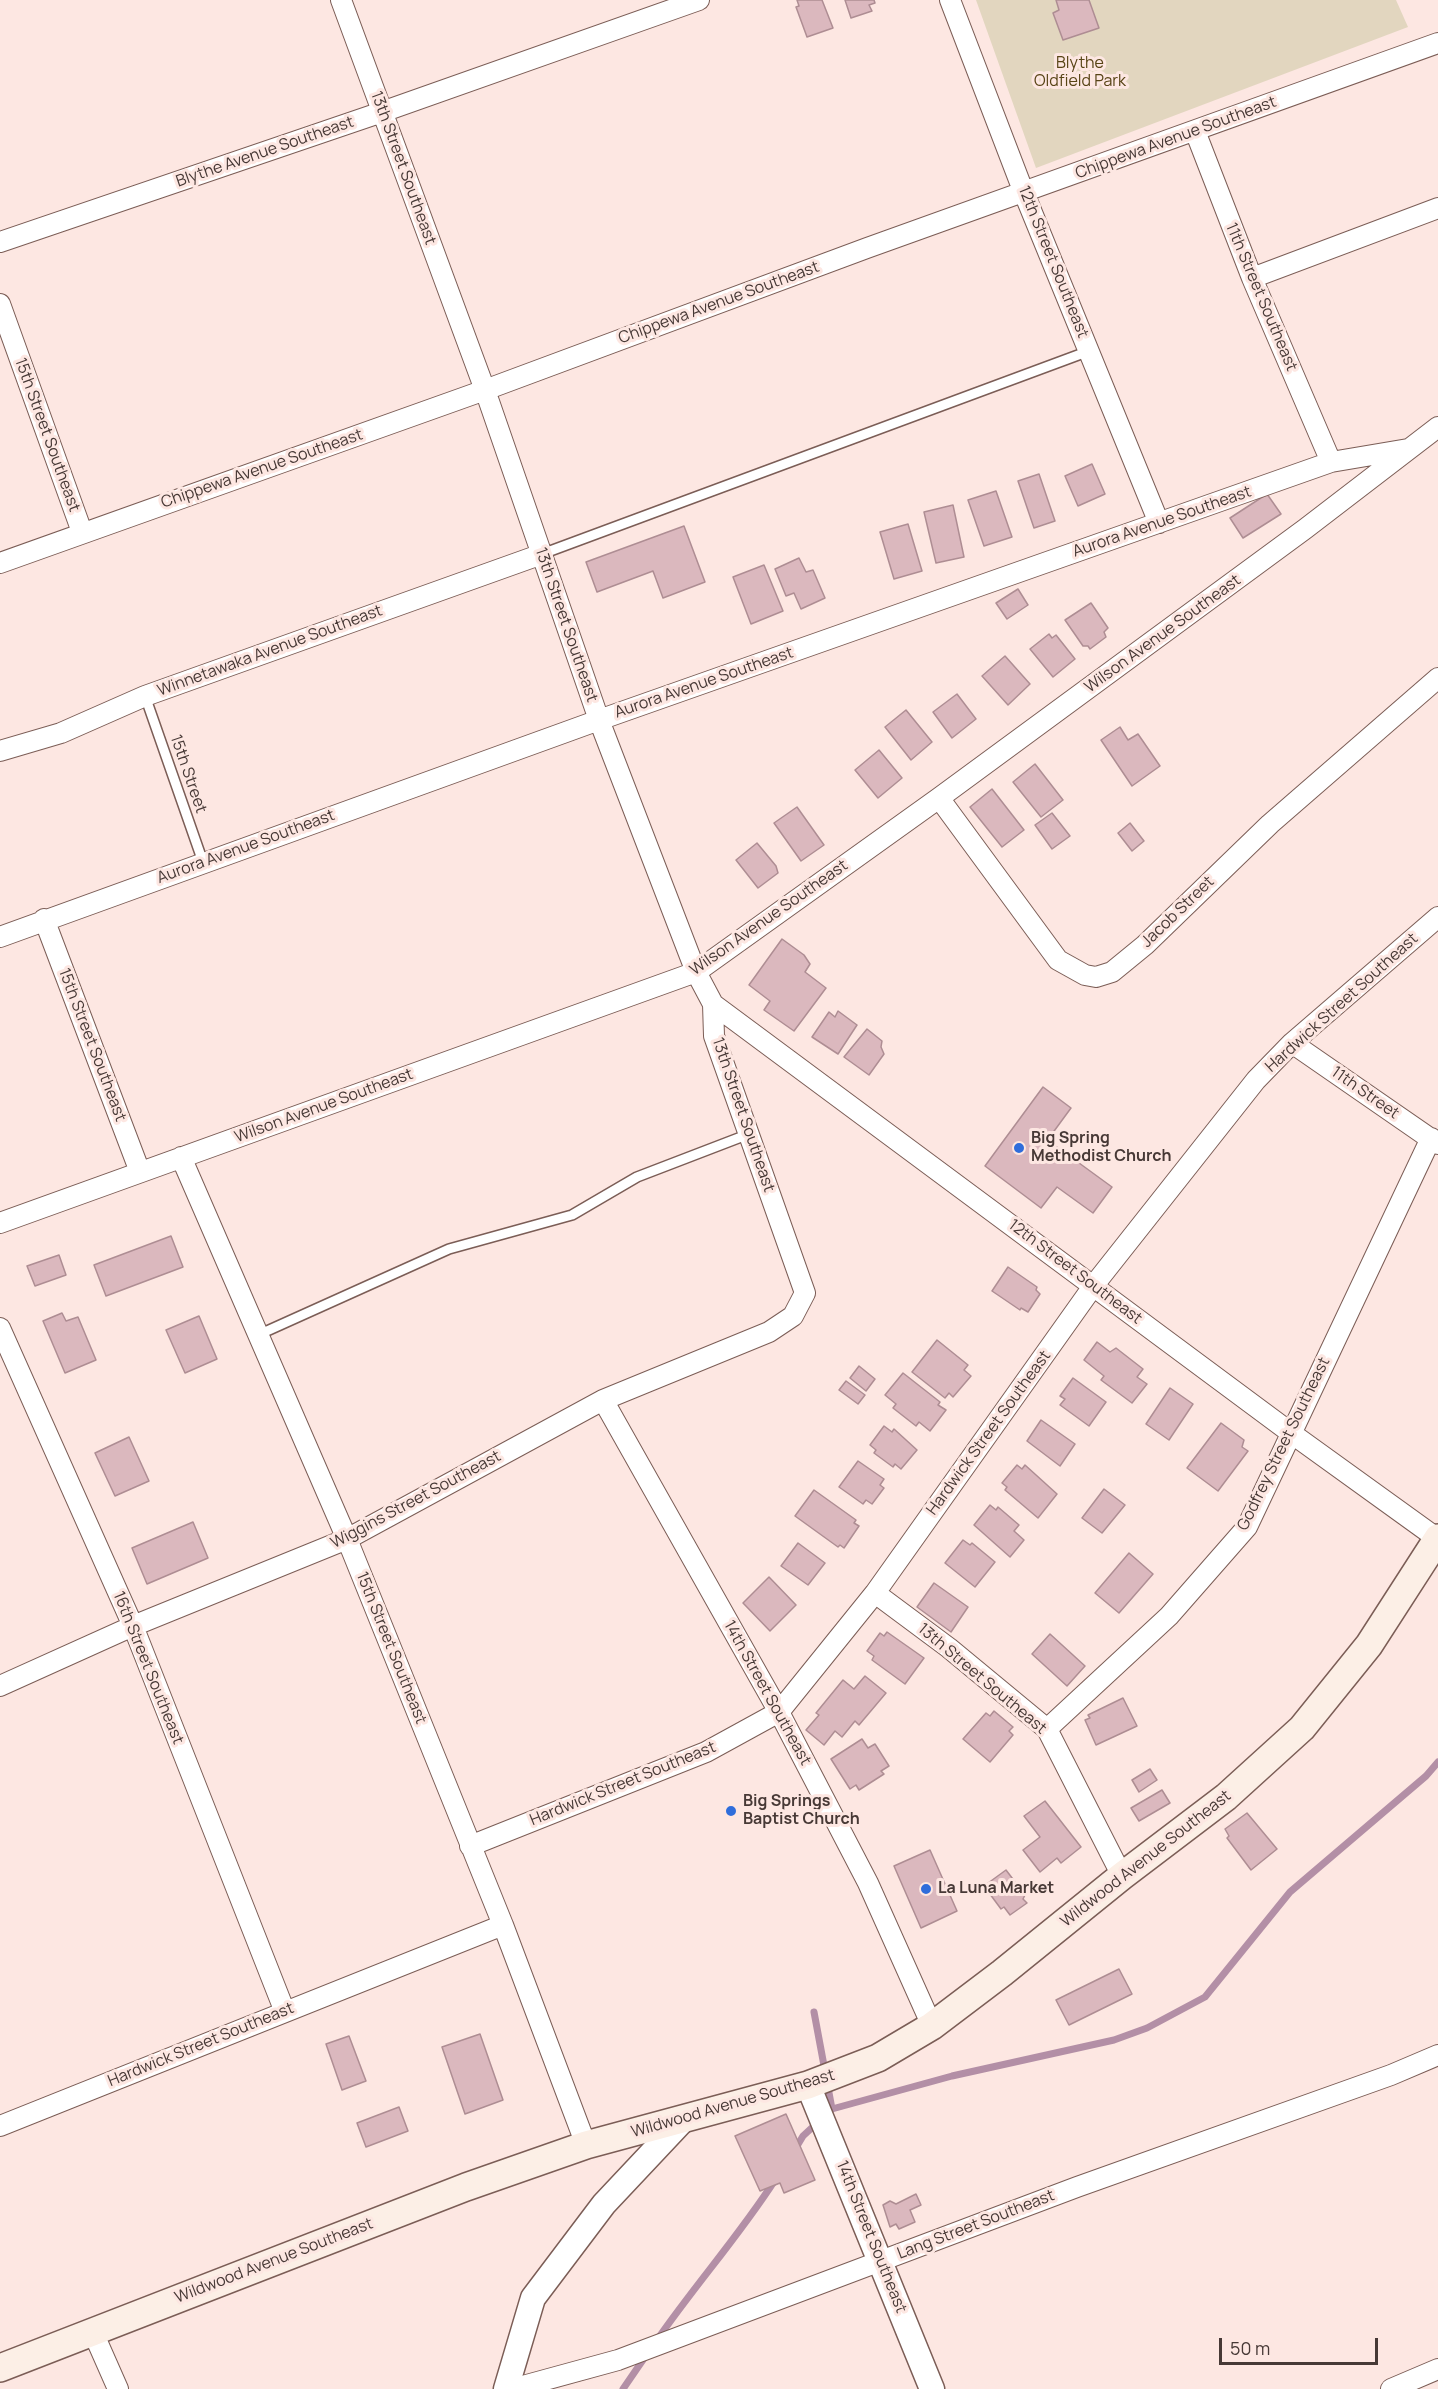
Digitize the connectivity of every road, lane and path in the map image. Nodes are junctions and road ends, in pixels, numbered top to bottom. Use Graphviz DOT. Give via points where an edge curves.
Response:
graph roads {
  1 [pos="341,0"];
  2 [pos="699,0"];
  3 [pos="950,0"];
  4 [pos="1438,43"];
  5 [pos="382,112"];
  6 [pos="1195,131"];
  7 [pos="1024,193"];
  8 [pos="1438,208"];
  9 [pos="0,242"];
  10 [pos="1252,278"];
  11 [pos="0,304"];
  12 [pos="1089,351"];
  13 [pos="485,390"];
  14 [pos="1437,431"];
  15 [pos="1412,448"];
  16 [pos="1331,462"];
  17 [pos="1160,523"];
  18 [pos="82,532"];
  19 [pos="542,554"];
  20 [pos="0,563"];
  21 [pos="1438,678"];
  22 [pos="145,696"];
  23 [pos="599,720"];
  24 [pos="0,751"];
  25 [pos="939,798"];
  26 [pos="202,862"];
  27 [pos="1438,917"];
  28 [pos="44,919"];
  29 [pos="0,937"];
  30 [pos="696,972"];
  31 [pos="713,1004"];
  32 [pos="1292,1043"];
  33 [pos="749,1134"];
  34 [pos="1434,1141"];
  35 [pos="181,1157"];
  36 [pos="140,1172"];
  37 [pos="0,1223"];
  38 [pos="1094,1285"];
  39 [pos="793,1316"];
  40 [pos="0,1328"];
  41 [pos="258,1335"];
  42 [pos="603,1400"];
  43 [pos="1291,1434"];
  44 [pos="347,1539"];
  45 [pos="1438,1539"];
  46 [pos="875,1593"];
  47 [pos="133,1626"];
  48 [pos="0,1686"];
  49 [pos="779,1712"];
  50 [pos="1047,1729"];
  51 [pos="470,1846"];
  52 [pos="1122,1876"];
  53 [pos="503,1925"];
  54 [pos="285,2012"];
  55 [pos="932,2026"];
  56 [pos="1438,2055"];
  57 [pos="808,2085"];
  58 [pos="683,2121"];
  59 [pos="0,2126"];
  60 [pos="586,2145"];
  61 [pos="881,2260"];
  62 [pos="92,2330"];
  63 [pos="0,2368"];
  64 [pos="1438,2369"];
  65 [pos="118,2389"];
  66 [pos="506,2389"];
  67 [pos="512,2389"];
  68 [pos="932,2389"];
  69 [pos="1391,2389"];
  1 -- 5 [label="street, 13th Street Southeast"];
  2 -- 5 [label="street, Blythe Avenue Southeast"];
  3 -- 7 [label="street, 12th Street Southeast"];
  4 -- 6 [label="street, Chippewa Avenue Southeast"];
  5 -- 9 [label="street, Blythe Avenue Southeast"];
  5 -- 13 [label="street, 13th Street Southeast"];
  6 -- 7 [label="street, Chippewa Avenue Southeast"];
  6 -- 10 [label="street, 11th Street Southeast"];
  7 -- 12 [label="street, 12th Street Southeast"];
  7 -- 13 [label="street, Chippewa Avenue Southeast"];
  8 -- 10 [label="street"];
  10 -- 16 [label="street, 11th Street Southeast"];
  11 -- 18 [label="street, 15th Street Southeast"];
  12 -- 17 [label="street, 12th Street Southeast"];
  12 -- 19 [label="lane"];
  13 -- 18 [label="street, Chippewa Avenue Southeast"];
  13 -- 19 [label="street, 13th Street Southeast"];
  14 -- 15 [label="street, Wilson Avenue Southeast"];
  15 -- 16 [label="street, Aurora Avenue Southeast"];
  15 -- 25 [label="street, Wilson Avenue Southeast"];
  16 -- 17 [label="street, Aurora Avenue Southeast"];
  17 -- 23 [label="street, Aurora Avenue Southeast"];
  18 -- 20 [label="street, Chippewa Avenue Southeast"];
  19 -- 22 [label="street, Winnetawaka Avenue Southeast"];
  19 -- 23 [label="street, 13th Street Southeast"];
  21 -- 25 [label="street, Jacob Street" via="1270,824 1145,945 1112,972 1096,977 1058,960"];
  22 -- 24 [label="street, Winnetawaka Avenue Southeast" via="61,733"];
  22 -- 26 [label="lane, 15th Street"];
  23 -- 26 [label="street, Aurora Avenue Southeast"];
  23 -- 30 [label="street, 13th Street Southeast"];
  25 -- 30 [label="street, Wilson Avenue Southeast"];
  26 -- 28 [label="street, Aurora Avenue Southeast"];
  27 -- 32 [label="street, Hardwick Street Southeast"];
  28 -- 29 [label="street, Aurora Avenue Southeast"];
  28 -- 36 [label="street, 15th Street Southeast"];
  30 -- 31 [label="street, 13th Street Southeast"];
  30 -- 35 [label="street, Wilson Avenue Southeast"];
  31 -- 33 [label="street, 13th Street Southeast" via="714,1036"];
  31 -- 38 [label="street, 12th Street Southeast"];
  32 -- 34 [label="street, 11th Street"];
  32 -- 38 [label="street, Hardwick Street Southeast" via="1256,1080"];
  33 -- 39 [label="street, 13th Street Southeast" via="805,1293"];
  33 -- 41 [label="lane" via="637,1177 572,1215 449,1248"];
  34 -- 43 [label="street, Godfrey Street Southeast"];
  35 -- 36 [label="street, Wilson Avenue Southeast"];
  35 -- 41 [label="street, 15th Street Southeast"];
  36 -- 37 [label="street, Wilson Avenue Southeast"];
  38 -- 43 [label="street, 12th Street Southeast"];
  38 -- 46 [label="street, Hardwick Street Southeast"];
  39 -- 42 [label="street, Wiggins Street Southeast" via="769,1332"];
  40 -- 47 [label="street, 16th Street Southeast"];
  41 -- 44 [label="street, 15th Street Southeast"];
  42 -- 44 [label="street, Wiggins Street Southeast"];
  42 -- 49 [label="street, 14th Street Southeast"];
  43 -- 45 [label="street, 12th Street Southeast"];
  43 -- 50 [label="street, Godfrey Street Southeast" via="1247,1527 1169,1616"];
  44 -- 47 [label="street, Wiggins Street Southeast"];
  44 -- 51 [label="street, 15th Street Southeast"];
  45 -- 52 [label="main road, Wildwood Avenue Southeast" via="1369,1645 1302,1728 1226,1797"];
  46 -- 49 [label="street, Hardwick Street Southeast"];
  46 -- 50 [label="street, 13th Street Southeast"];
  47 -- 48 [label="street, Wiggins Street Southeast"];
  47 -- 54 [label="street, 16th Street Southeast"];
  49 -- 51 [label="street, Hardwick Street Southeast" via="706,1752"];
  49 -- 55 [label="street, 14th Street Southeast" via="868,1883"];
  50 -- 52 [label="street, 13th Street Southeast"];
  51 -- 53 [label="street, 15th Street Southeast"];
  52 -- 55 [label="main road, Wildwood Avenue Southeast"];
  53 -- 54 [label="street, Hardwick Street Southeast"];
  53 -- 60 [label="street, 15th Street Southeast"];
  54 -- 59 [label="street, Hardwick Street Southeast"];
  55 -- 57 [label="main road, Wildwood Avenue Southeast" via="878,2058"];
  56 -- 61 [label="street, Lang Street Southeast"];
  57 -- 58 [label="main road, Wildwood Avenue Southeast"];
  57 -- 61 [label="street, 14th Street Southeast"];
  58 -- 60 [label="main road, Wildwood Avenue Southeast"];
  58 -- 66 [label="street" via="604,2204 533,2298"];
  60 -- 62 [label="main road, Wildwood Avenue Southeast"];
  61 -- 67 [label="street, Lang Street Southeast" via="618,2360"];
  61 -- 68 [label="street, 14th Street Southeast"];
  62 -- 63 [label="main road, Wildwood Avenue Southeast"];
  62 -- 65 [label="street"];
  64 -- 69 [label="street"];
}
